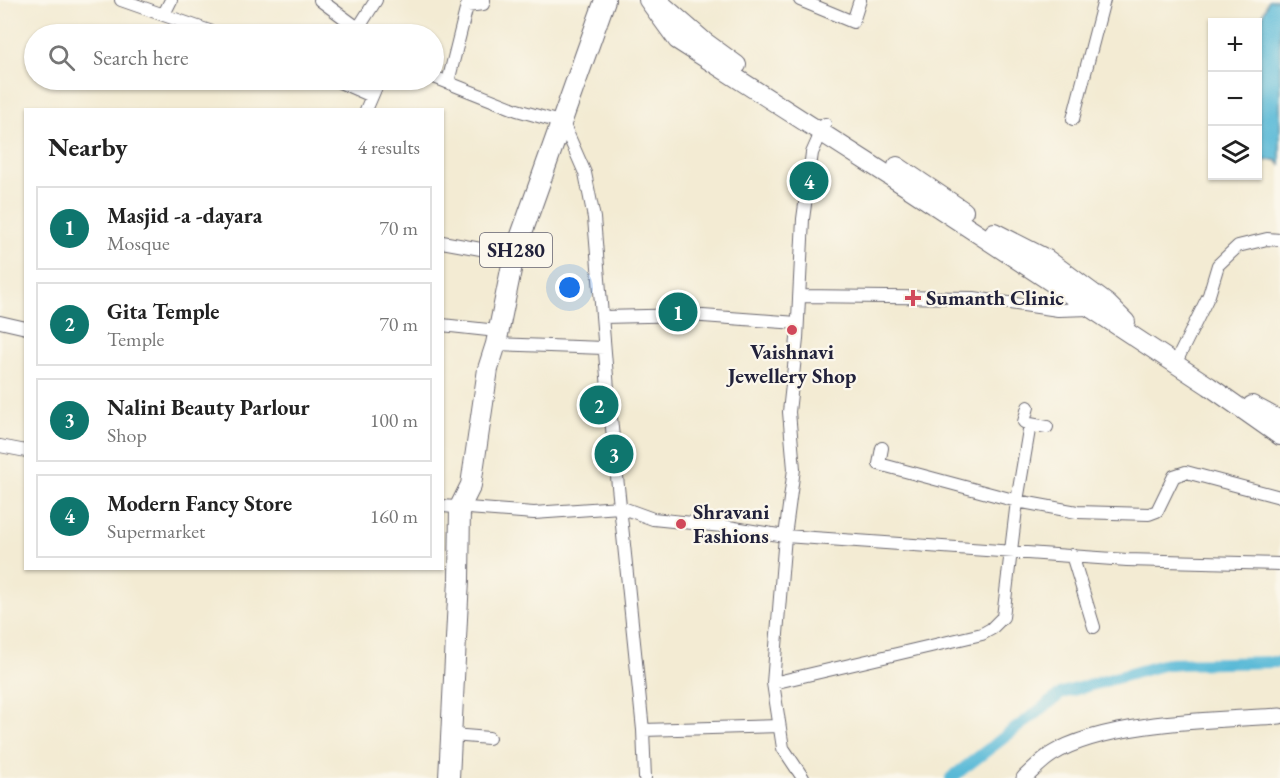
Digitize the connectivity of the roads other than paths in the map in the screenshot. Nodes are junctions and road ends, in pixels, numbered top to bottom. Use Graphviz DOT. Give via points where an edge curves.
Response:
graph roads {
  1 [pos="122,0"];
  2 [pos="171,0"];
  3 [pos="320,0"];
  4 [pos="376,0"];
  5 [pos="484,0"];
  6 [pos="605,0"];
  7 [pos="648,0"];
  8 [pos="657,0"];
  9 [pos="800,0"];
  10 [pos="860,0"];
  11 [pos="1104,0"];
  12 [pos="165,14"];
  13 [pos="192,24"];
  14 [pos="353,24"];
  15 [pos="365,24"];
  16 [pos="444,81"];
  17 [pos="448,82"];
  18 [pos="358,90"];
  19 [pos="375,90"];
  20 [pos="372,96"];
  21 [pos="367,108"];
  22 [pos="1073,118"];
  23 [pos="563,123"];
  24 [pos="823,128"];
  25 [pos="1280,240"];
  26 [pos="444,242"];
  27 [pos="514,255"];
  28 [pos="799,296"];
  29 [pos="1100,306"];
  30 [pos="603,317"];
  31 [pos="0,322"];
  32 [pos="797,323"];
  33 [pos="444,325"];
  34 [pos="24,328"];
  35 [pos="497,338"];
  36 [pos="604,348"];
  37 [pos="1179,356"];
  38 [pos="1028,407"];
  39 [pos="1280,420"];
  40 [pos="1030,423"];
  41 [pos="1047,427"];
  42 [pos="1280,436"];
  43 [pos="0,446"];
  44 [pos="882,448"];
  45 [pos="24,451"];
  46 [pos="1280,497"];
  47 [pos="1017,501"];
  48 [pos="451,507"];
  49 [pos="620,507"];
  50 [pos="785,536"];
  51 [pos="1012,551"];
  52 [pos="1072,555"];
  53 [pos="1280,564"];
  54 [pos="1094,627"];
  55 [pos="773,683"];
  56 [pos="1280,716"];
  57 [pos="779,726"];
  58 [pos="643,730"];
  59 [pos="452,735"];
  60 [pos="489,738"];
  61 [pos="449,778"];
  62 [pos="645,778"];
  63 [pos="803,778"];
  64 [pos="1024,778"];
  1 -- 12 [label="street"];
  2 -- 12 [label="street"];
  3 -- 14 [label="street"];
  4 -- 15 [label="street"];
  5 -- 17 [label="street" via="483,4 467,6"];
  6 -- 23 [label="main road, SH280"];
  7 -- 24 [label="main road" via="677,40"];
  8 -- 24 [label="main road" via="704,41"];
  9 -- 10 [label="street" via="853,22"];
  11 -- 22 [label="street"];
  12 -- 13 [label="street"];
  16 -- 17 [label="street"];
  17 -- 23 [label="street" via="517,110"];
  18 -- 20 [label="street"];
  19 -- 20 [label="street"];
  20 -- 21 [label="street"];
  23 -- 27 [label="main road, SH280"];
  23 -- 30 [label="street" via="588,187"];
  24 -- 28 [label="street" via="812,153 806,194"];
  24 -- 29 [label="main road" via="937,191 995,233 1047,259"];
  25 -- 37 [label="street" via="1238,246 1218,265 1209,295"];
  26 -- 27 [label="street"];
  27 -- 35 [label="main road, SH280"];
  28 -- 29 [label="street" via="974,298 1058,310"];
  28 -- 32 [label="street"];
  29 -- 37 [label="main road"];
  29 -- 42 [label="main road"];
  30 -- 32 [label="street" via="700,315"];
  30 -- 36 [label="street"];
  31 -- 34 [label="street"];
  32 -- 50 [label="street" via="789,412 794,468"];
  33 -- 35 [label="street"];
  35 -- 36 [label="street"];
  35 -- 48 [label="main road, SH280" via="488,369 471,485"];
  36 -- 49 [label="street"];
  37 -- 39 [label="main road"];
  38 -- 40 [label="street" via="1024,422"];
  40 -- 41 [label="street"];
  40 -- 47 [label="street"];
  43 -- 45 [label="street"];
  44 -- 47 [label="street" via="879,464"];
  46 -- 47 [label="street" via="1186,472 1174,476 1157,511 1149,514 1077,512"];
  47 -- 51 [label="street"];
  48 -- 49 [label="street" via="534,513"];
  48 -- 59 [label="main road, SH280" via="459,579"];
  49 -- 50 [label="street" via="653,519"];
  49 -- 58 [label="street"];
  50 -- 51 [label="street"];
  50 -- 55 [label="street"];
  51 -- 52 [label="street"];
  51 -- 55 [label="street" via="1006,607 991,629"];
  52 -- 53 [label="street"];
  52 -- 54 [label="street"];
  55 -- 57 [label="street"];
  56 -- 64 [label="street" via="1211,720 1096,736 1052,754"];
  57 -- 58 [label="street"];
  57 -- 63 [label="street" via="783,748"];
  58 -- 62 [label="street"];
  59 -- 60 [label="street"];
  59 -- 61 [label="main road, SH280"];
}
